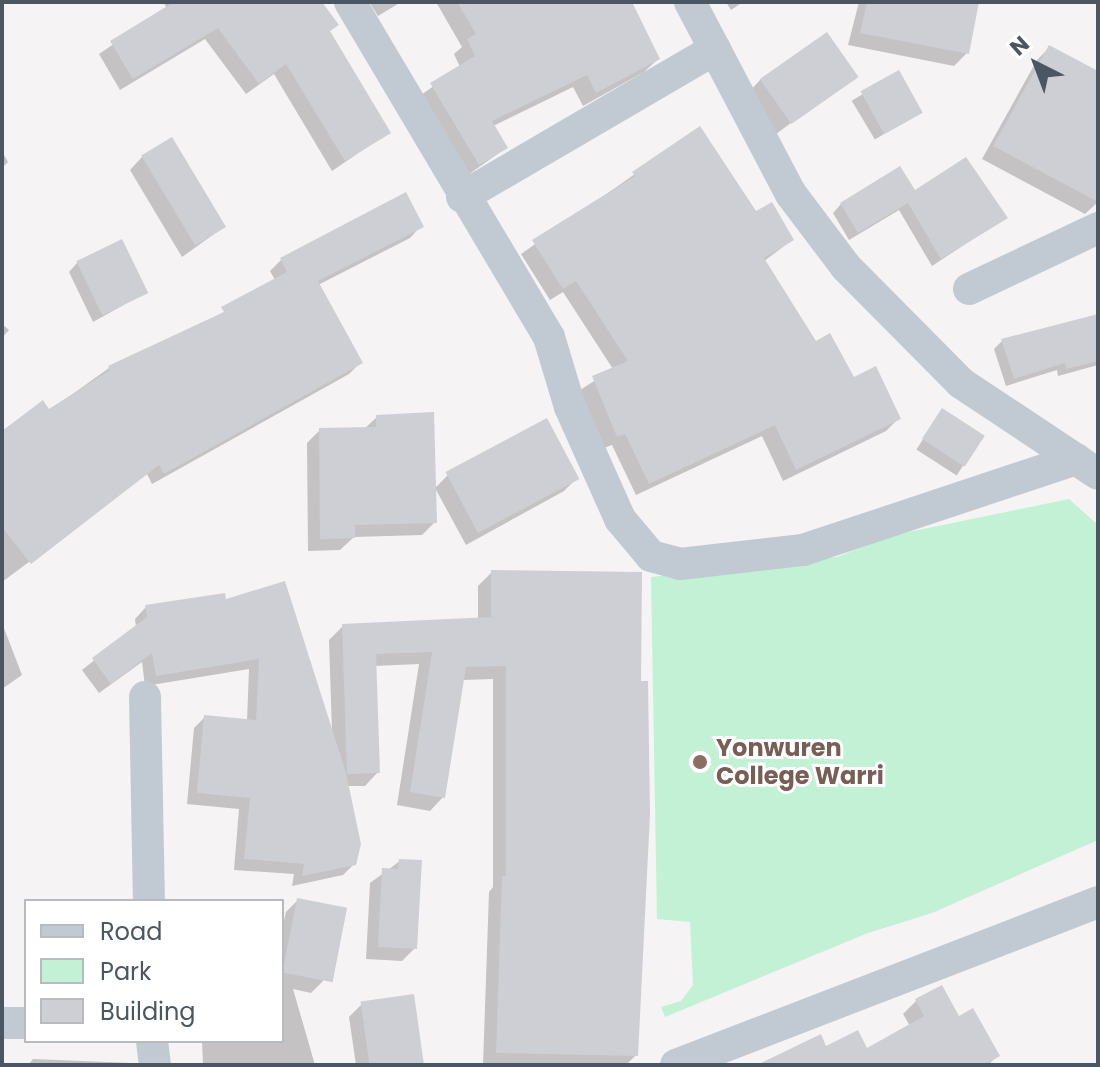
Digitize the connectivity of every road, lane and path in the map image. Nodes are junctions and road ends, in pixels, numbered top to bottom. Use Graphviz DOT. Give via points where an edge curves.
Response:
graph roads {
  1 [pos="350,2"];
  2 [pos="690,2"];
  3 [pos="715,49"];
  4 [pos="462,197"];
  5 [pos="1098,228"];
  6 [pos="969,289"];
  7 [pos="1087,466"];
  8 [pos="145,697"];
  9 [pos="149,899"];
  10 [pos="1098,902"];
  11 [pos="2,1023"];
  12 [pos="24,1023"];
  13 [pos="152,1043"];
  14 [pos="155,1065"];
  15 [pos="676,1065"];
  1 -- 4 [label="street"];
  2 -- 3 [label="street"];
  3 -- 4 [label="street"];
  3 -- 7 [label="street" via="791,194 846,267 961,383"];
  4 -- 7 [label="street" via="549,337 570,407 620,519 651,556 680,564 803,550"];
  5 -- 6 [label="street"];
  8 -- 9 [label="street"];
  10 -- 15 [label="street"];
  11 -- 12 [label="street"];
  13 -- 14 [label="street"];
}
